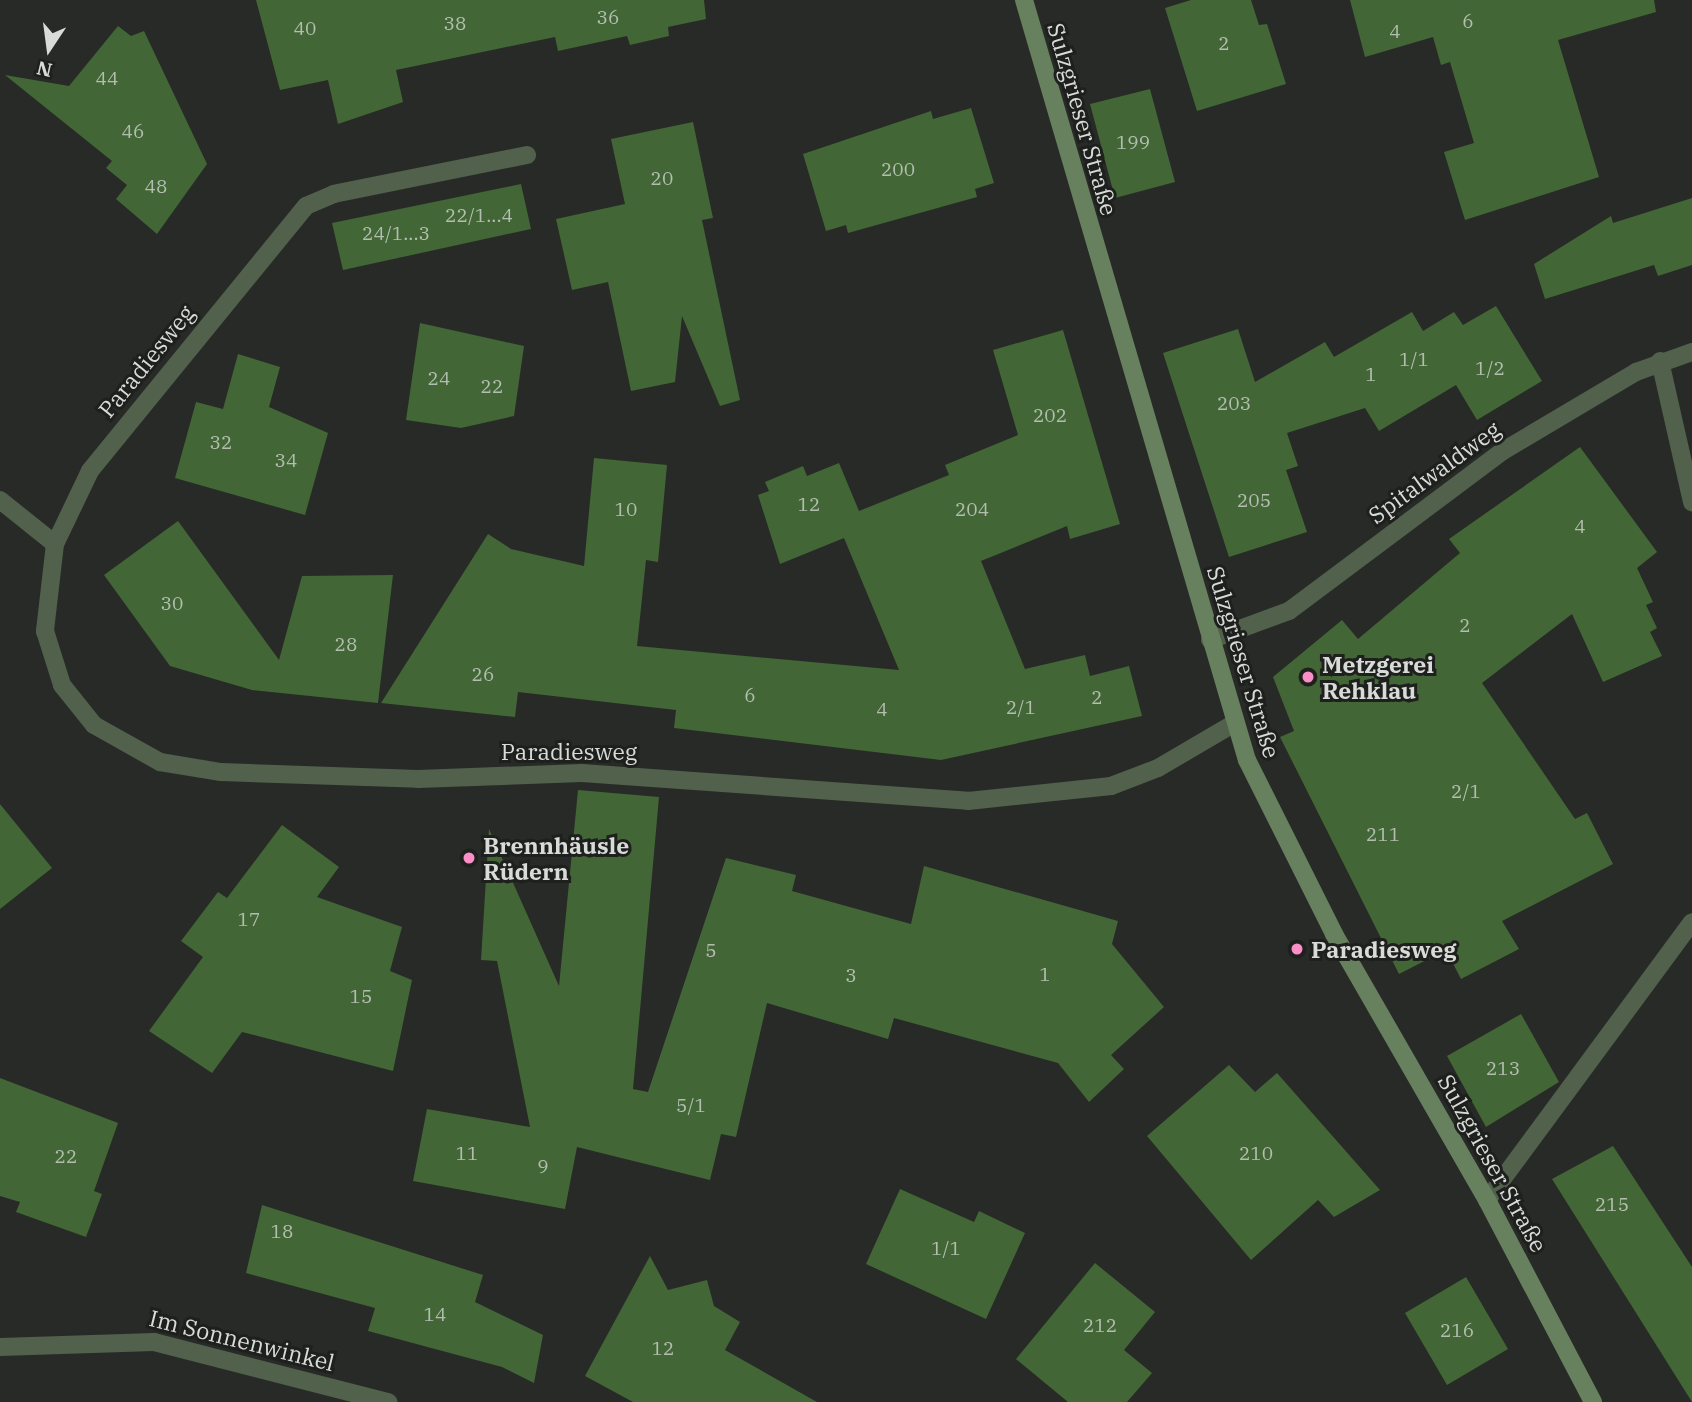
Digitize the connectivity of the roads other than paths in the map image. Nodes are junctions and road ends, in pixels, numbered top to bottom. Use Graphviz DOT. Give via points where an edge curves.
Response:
graph roads {
  1 [pos="1024,0"];
  2 [pos="527,155"];
  3 [pos="1692,352"];
  4 [pos="1660,361"];
  5 [pos="0,500"];
  6 [pos="1692,502"];
  7 [pos="55,544"];
  8 [pos="1210,640"];
  9 [pos="1233,724"];
  10 [pos="1692,922"];
  11 [pos="1487,1200"];
  12 [pos="0,1347"];
  13 [pos="388,1402"];
  14 [pos="1592,1402"];
  1 -- 8 [label="street, Sulzgrieser Straße"];
  2 -- 7 [label="street, Paradiesweg" via="334,194 293,220 90,471"];
  3 -- 4 [label="street, Spitalwaldweg"];
  4 -- 6 [label="street"];
  4 -- 8 [label="street, Spitalwaldweg" via="1476,468 1289,611"];
  5 -- 7 [label="street"];
  7 -- 9 [label="street, Paradiesweg" via="45,631 62,685 110,737 189,769 382,779 592,773 996,800 1111,786 1158,768"];
  8 -- 9 [label="street, Sulzgrieser Straße"];
  9 -- 11 [label="street, Sulzgrieser Straße" via="1334,934"];
  10 -- 11 [label="street"];
  11 -- 14 [label="street, Sulzgrieser Straße"];
  12 -- 13 [label="street, Im Sonnenwinkel" via="154,1342"];
}
